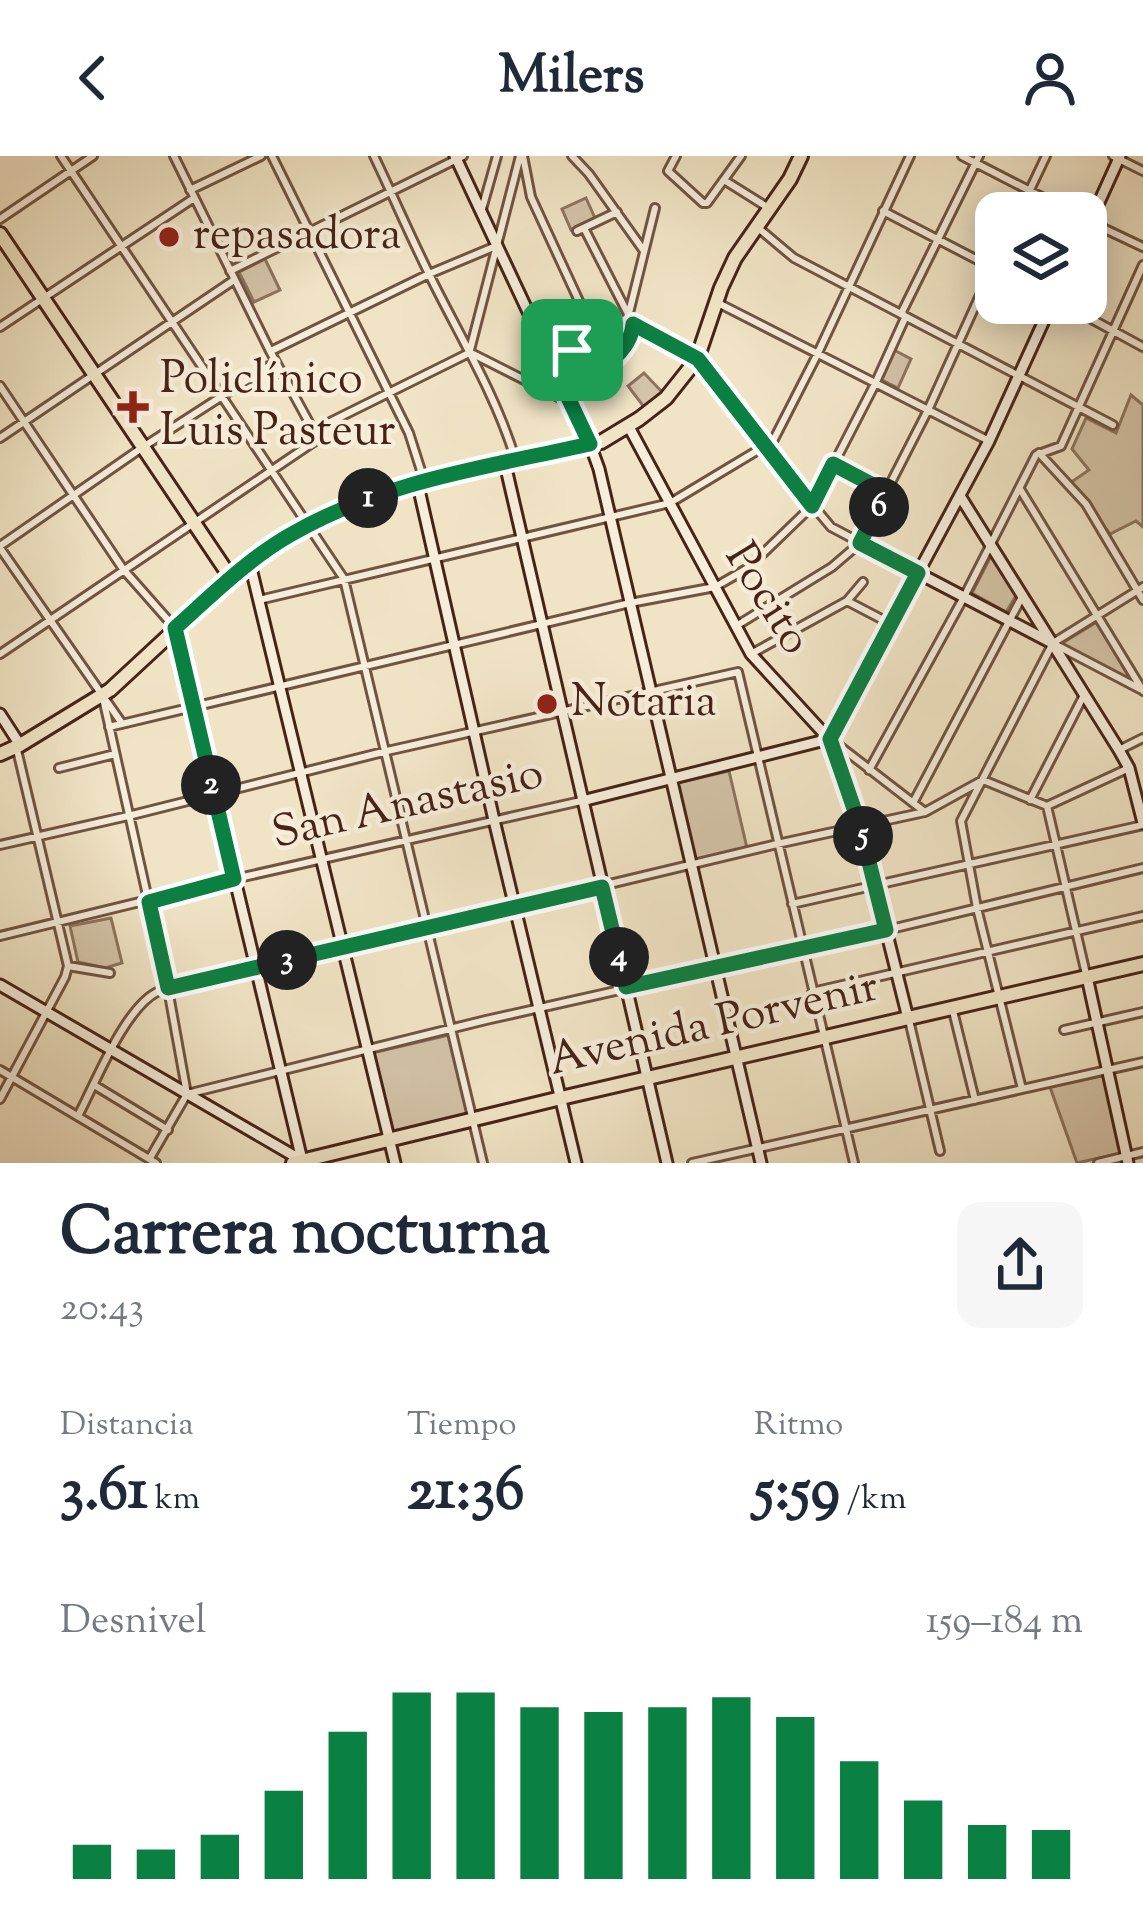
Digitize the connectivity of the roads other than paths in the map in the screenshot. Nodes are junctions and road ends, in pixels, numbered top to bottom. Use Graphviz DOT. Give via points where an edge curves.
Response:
graph roads {
  1 [pos="61,156"];
  2 [pos="92,156"];
  3 [pos="174,156"];
  4 [pos="261,156"];
  5 [pos="272,156"];
  6 [pos="374,156"];
  7 [pos="497,156"];
  8 [pos="522,156"];
  9 [pos="572,156"];
  10 [pos="676,156"];
  11 [pos="741,156"];
  12 [pos="802,156"];
  13 [pos="910,156"];
  14 [pos="962,156"];
  15 [pos="1046,156"];
  16 [pos="458,157"];
  17 [pos="1117,157"];
  18 [pos="978,159"];
  19 [pos="71,171"];
  20 [pos="1143,171"];
  21 [pos="724,180"];
  22 [pos="391,191"];
  23 [pos="1030,191"];
  24 [pos="1102,192"];
  25 [pos="192,194"];
  26 [pos="655,208"];
  27 [pos="770,209"];
  28 [pos="479,210"];
  29 [pos="883,211"];
  30 [pos="616,212"];
  31 [pos="0,219"];
  32 [pos="757,227"];
  33 [pos="1107,232"];
  34 [pos="310,233"];
  35 [pos="0,234"];
  36 [pos="938,239"];
  37 [pos="496,246"];
  38 [pos="1143,247"];
  39 [pos="122,248"];
  40 [pos="644,251"];
  41 [pos="975,257"];
  42 [pos="1143,265"];
  43 [pos="230,271"];
  44 [pos="429,274"];
  45 [pos="234,280"];
  46 [pos="848,288"];
  47 [pos="44,298"];
  48 [pos="716,302"];
  49 [pos="975,308"];
  50 [pos="349,313"];
  51 [pos="904,318"];
  52 [pos="631,320"];
  53 [pos="173,321"];
  54 [pos="1043,324"];
  55 [pos="1101,324"];
  56 [pos="0,327"];
  57 [pos="1114,331"];
  58 [pos="537,332"];
  59 [pos="958,344"];
  60 [pos="1143,347"];
  61 [pos="269,351"];
  62 [pos="469,353"];
  63 [pos="817,355"];
  64 [pos="698,359"];
  65 [pos="275,362"];
  66 [pos="608,364"];
  67 [pos="94,372"];
  68 [pos="1020,376"];
  69 [pos="875,384"];
  70 [pos="0,386"];
  71 [pos="389,394"];
  72 [pos="222,397"];
  73 [pos="568,398"];
  74 [pos="1080,408"];
  75 [pos="928,410"];
  76 [pos="24,422"];
  77 [pos="1113,425"];
  78 [pos="629,427"];
  79 [pos="314,430"];
  80 [pos="0,438"];
  81 [pos="989,441"];
  82 [pos="590,444"];
  83 [pos="143,447"];
  84 [pos="766,449"];
  85 [pos="1039,453"];
  86 [pos="511,462"];
  87 [pos="833,464"];
  88 [pos="271,469"];
  89 [pos="420,481"];
  90 [pos="1020,489"];
  91 [pos="886,492"];
  92 [pos="73,494"];
  93 [pos="960,496"];
  94 [pos="670,503"];
  95 [pos="812,506"];
  96 [pos="610,516"];
  97 [pos="192,522"];
  98 [pos="309,525"];
  99 [pos="523,537"];
  100 [pos="860,543"];
  101 [pos="990,545"];
  102 [pos="0,547"];
  103 [pos="434,558"];
  104 [pos="123,569"];
  105 [pos="242,570"];
  106 [pos="918,573"];
  107 [pos="344,579"];
  108 [pos="255,583"];
  109 [pos="863,583"];
  110 [pos="715,587"];
  111 [pos="1140,588"];
  112 [pos="1023,595"];
  113 [pos="964,597"];
  114 [pos="259,600"];
  115 [pos="1143,600"];
  116 [pos="847,601"];
  117 [pos="630,603"];
  118 [pos="1096,615"];
  119 [pos="1009,620"];
  120 [pos="50,621"];
  121 [pos="891,624"];
  122 [pos="543,625"];
  123 [pos="736,626"];
  124 [pos="175,628"];
  125 [pos="1052,644"];
  126 [pos="454,645"];
  127 [pos="0,654"];
  128 [pos="751,654"];
  129 [pos="365,664"];
  130 [pos="280,685"];
  131 [pos="650,691"];
  132 [pos="1143,691"];
  133 [pos="102,694"];
  134 [pos="1084,694"];
  135 [pos="193,706"];
  136 [pos="563,712"];
  137 [pos="0,714"];
  138 [pos="122,724"];
  139 [pos="109,727"];
  140 [pos="474,731"];
  141 [pos="1143,738"];
  142 [pos="830,739"];
  143 [pos="18,746"];
  144 [pos="1119,750"];
  145 [pos="386,751"];
  146 [pos="0,754"];
  147 [pos="115,754"];
  148 [pos="758,756"];
  149 [pos="59,767"];
  150 [pos="1129,768"];
  151 [pos="869,770"];
  152 [pos="301,772"];
  153 [pos="671,778"];
  154 [pos="983,779"];
  155 [pos="1139,790"];
  156 [pos="213,793"];
  157 [pos="1030,800"];
  158 [pos="582,801"];
  159 [pos="913,803"];
  160 [pos="1047,806"];
  161 [pos="925,812"];
  162 [pos="128,816"];
  163 [pos="494,820"];
  164 [pos="1143,824"];
  165 [pos="860,826"];
  166 [pos="38,836"];
  167 [pos="408,839"];
  168 [pos="0,844"];
  169 [pos="777,844"];
  170 [pos="1057,844"];
  171 [pos="322,860"];
  172 [pos="692,864"];
  173 [pos="969,865"];
  174 [pos="1143,868"];
  175 [pos="234,879"];
  176 [pos="876,884"];
  177 [pos="1067,886"];
  178 [pos="602,887"];
  179 [pos="149,902"];
  180 [pos="792,904"];
  181 [pos="515,908"];
  182 [pos="977,908"];
  183 [pos="1143,916"];
  184 [pos="60,923"];
  185 [pos="428,927"];
  186 [pos="886,930"];
  187 [pos="1077,931"];
  188 [pos="0,936"];
  189 [pos="343,947"];
  190 [pos="802,949"];
  191 [pos="988,951"];
  192 [pos="1143,964"];
  193 [pos="68,966"];
  194 [pos="255,967"];
  195 [pos="715,969"];
  196 [pos="896,972"];
  197 [pos="110,973"];
  198 [pos="1087,977"];
  199 [pos="0,985"];
  200 [pos="626,987"];
  201 [pos="168,988"];
  202 [pos="812,992"];
  203 [pos="998,997"];
  204 [pos="538,1008"];
  205 [pos="952,1008"];
  206 [pos="45,1012"];
  207 [pos="1143,1012"];
  208 [pos="908,1018"];
  209 [pos="1097,1022"];
  210 [pos="451,1028"];
  211 [pos="1064,1030"];
  212 [pos="823,1038"];
  213 [pos="367,1050"];
  214 [pos="112,1051"];
  215 [pos="736,1058"];
  216 [pos="1143,1062"];
  217 [pos="0,1070"];
  218 [pos="280,1070"];
  219 [pos="1109,1070"];
  220 [pos="11,1077"];
  221 [pos="648,1079"];
  222 [pos="94,1085"];
  223 [pos="1022,1089"];
  224 [pos="188,1094"];
  225 [pos="561,1098"];
  226 [pos="0,1099"];
  227 [pos="975,1100"];
  228 [pos="930,1111"];
  229 [pos="78,1116"];
  230 [pos="474,1118"];
  231 [pos="846,1129"];
  232 [pos="168,1130"];
  233 [pos="389,1139"];
  234 [pos="758,1148"];
  235 [pos="940,1151"];
  236 [pos="1143,1152"];
  237 [pos="1127,1160"];
  238 [pos="153,1161"];
  239 [pos="300,1162"];
  240 [pos="395,1163"];
  241 [pos="484,1163"];
  242 [pos="576,1163"];
  243 [pos="667,1163"];
  244 [pos="692,1163"];
  245 [pos="761,1163"];
  246 [pos="854,1163"];
  247 [pos="1098,1163"];
  1 -- 19 [label="street"];
  2 -- 19 [label="street"];
  3 -- 25 [label="street"];
  4 -- 25 [label="street"];
  5 -- 34 [label="street"];
  6 -- 22 [label="street"];
  7 -- 28 [label="street"];
  8 -- 37 [label="street"];
  8 -- 66 [label="street" via="531,197"];
  9 -- 30 [label="street"];
  10 -- 21 [label="street" via="668,171 703,203"];
  11 -- 21 [label="street"];
  12 -- 27 [label="main road"];
  13 -- 29 [label="street"];
  14 -- 18 [label="street"];
  15 -- 23 [label="street"];
  16 -- 22 [label="street"];
  16 -- 28 [label="street"];
  17 -- 20 [label="street"];
  17 -- 24 [label="street"];
  18 -- 23 [label="street"];
  18 -- 36 [label="street"];
  19 -- 31 [label="street"];
  19 -- 39 [label="street"];
  21 -- 27 [label="street"];
  22 -- 34 [label="street"];
  22 -- 44 [label="street"];
  25 -- 39 [label="street"];
  25 -- 43 [label="street"];
  26 -- 40 [label="street"];
  27 -- 32 [label="main road"];
  28 -- 37 [label="street"];
  29 -- 36 [label="street"];
  29 -- 46 [label="street"];
  30 -- 40 [label="street"];
  30 -- 52 [label="street" via="580,230"];
  32 -- 46 [label="street"];
  32 -- 48 [label="main road"];
  33 -- 38 [label="street"];
  34 -- 43 [label="street"];
  34 -- 50 [label="street"];
  35 -- 47 [label="main road"];
  36 -- 41 [label="street"];
  36 -- 51 [label="street"];
  37 -- 44 [label="street"];
  37 -- 58 [label="street"];
  37 -- 62 [label="street"];
  39 -- 47 [label="street"];
  39 -- 53 [label="street"];
  40 -- 52 [label="street"];
  42 -- 57 [label="street"];
  43 -- 45 [label="street"];
  44 -- 50 [label="street"];
  44 -- 62 [label="street"];
  45 -- 53 [label="street"];
  45 -- 61 [label="street"];
  46 -- 51 [label="street"];
  46 -- 63 [label="street"];
  47 -- 56 [label="street"];
  47 -- 67 [label="main road"];
  48 -- 63 [label="street"];
  48 -- 64 [label="main road"];
  49 -- 59 [label="street"];
  50 -- 61 [label="street"];
  50 -- 71 [label="street"];
  51 -- 59 [label="street"];
  51 -- 69 [label="street"];
  52 -- 64 [label="street"];
  52 -- 66 [label="street" via="631,338"];
  53 -- 67 [label="street"];
  53 -- 72 [label="street"];
  54 -- 68 [label="street"];
  55 -- 57 [label="street"];
  57 -- 60 [label="street"];
  57 -- 74 [label="street"];
  58 -- 66 [label="street" via="559,339 591,369"];
  58 -- 73 [label="street"];
  59 -- 68 [label="street"];
  59 -- 75 [label="street"];
  61 -- 65 [label="street"];
  62 -- 71 [label="street"];
  62 -- 73 [label="street"];
  62 -- 86 [label="street" via="506,428"];
  63 -- 69 [label="street"];
  63 -- 84 [label="street"];
  64 -- 78 [label="main road"];
  64 -- 84 [label="street"];
  65 -- 72 [label="street"];
  65 -- 79 [label="street"];
  67 -- 76 [label="street"];
  67 -- 83 [label="main road"];
  68 -- 74 [label="street"];
  68 -- 81 [label="street"];
  69 -- 75 [label="street"];
  69 -- 87 [label="street"];
  70 -- 76 [label="street"];
  71 -- 79 [label="street"];
  71 -- 89 [label="street" via="417,452"];
  72 -- 83 [label="street"];
  72 -- 88 [label="street"];
  73 -- 82 [label="street"];
  74 -- 77 [label="street"];
  74 -- 85 [label="street" via="1061,446"];
  75 -- 81 [label="street"];
  75 -- 91 [label="street"];
  76 -- 80 [label="street"];
  76 -- 92 [label="street"];
  78 -- 82 [label="main road"];
  78 -- 94 [label="street, Pocito"];
  79 -- 88 [label="street" via="318,439"];
  81 -- 93 [label="street"];
  82 -- 86 [label="main road"];
  82 -- 96 [label="street"];
  83 -- 92 [label="street"];
  83 -- 97 [label="main road"];
  84 -- 94 [label="street"];
  84 -- 95 [label="street"];
  85 -- 90 [label="street"];
  85 -- 111 [label="street" via="1086,504"];
  86 -- 89 [label="main road"];
  86 -- 99 [label="street"];
  87 -- 91 [label="street"];
  87 -- 95 [label="street"];
  88 -- 97 [label="street"];
  88 -- 98 [label="street"];
  89 -- 98 [label="main road"];
  89 -- 103 [label="street"];
  90 -- 101 [label="street"];
  90 -- 118 [label="street"];
  91 -- 100 [label="street"];
  92 -- 102 [label="street"];
  92 -- 104 [label="street"];
  93 -- 101 [label="street"];
  93 -- 106 [label="street"];
  94 -- 96 [label="street"];
  94 -- 110 [label="street, Pocito"];
  95 -- 100 [label="street"];
  95 -- 110 [label="street" via="748,568"];
  96 -- 99 [label="street"];
  96 -- 117 [label="street"];
  97 -- 104 [label="street"];
  97 -- 105 [label="main road" via="218,560"];
  98 -- 105 [label="main road"];
  98 -- 107 [label="street"];
  99 -- 103 [label="street"];
  99 -- 122 [label="street"];
  100 -- 106 [label="street"];
  100 -- 123 [label="street"];
  101 -- 112 [label="street"];
  101 -- 113 [label="street"];
  102 -- 120 [label="street"];
  103 -- 107 [label="street"];
  103 -- 126 [label="street"];
  104 -- 120 [label="street"];
  104 -- 124 [label="street"];
  105 -- 108 [label="street"];
  105 -- 108 [label="street"];
  105 -- 124 [label="main road"];
  106 -- 113 [label="street"];
  106 -- 121 [label="street"];
  107 -- 114 [label="street"];
  107 -- 129 [label="street"];
  108 -- 114 [label="street"];
  109 -- 116 [label="street"];
  110 -- 117 [label="street"];
  110 -- 123 [label="street, Pocito"];
  111 -- 115 [label="street"];
  111 -- 118 [label="street"];
  112 -- 119 [label="street"];
  112 -- 125 [label="street"];
  113 -- 119 [label="street"];
  113 -- 151 [label="street"];
  114 -- 130 [label="street"];
  116 -- 121 [label="street"];
  116 -- 128 [label="street"];
  117 -- 122 [label="street"];
  117 -- 131 [label="street"];
  118 -- 125 [label="street"];
  118 -- 132 [label="street"];
  119 -- 125 [label="street"];
  119 -- 159 [label="street"];
  120 -- 127 [label="street"];
  120 -- 133 [label="street"];
  121 -- 142 [label="street"];
  122 -- 126 [label="street"];
  122 -- 136 [label="street"];
  123 -- 128 [label="street, Pocito"];
  124 -- 133 [label="main road"];
  124 -- 135 [label="street"];
  125 -- 132 [label="street"];
  125 -- 134 [label="street"];
  125 -- 154 [label="street"];
  126 -- 129 [label="street"];
  126 -- 140 [label="street"];
  128 -- 142 [label="street, Pocito"];
  129 -- 130 [label="street"];
  129 -- 145 [label="street"];
  130 -- 135 [label="street"];
  130 -- 152 [label="street"];
  131 -- 136 [label="street"];
  131 -- 148 [label="street" via="737,672"];
  131 -- 153 [label="street"];
  133 -- 138 [label="street"];
  133 -- 139 [label="street"];
  133 -- 143 [label="main road"];
  134 -- 144 [label="street"];
  134 -- 157 [label="street"];
  135 -- 138 [label="street"];
  135 -- 156 [label="street"];
  136 -- 140 [label="street"];
  136 -- 158 [label="street"];
  137 -- 143 [label="street"];
  138 -- 139 [label="street"];
  139 -- 147 [label="street"];
  140 -- 145 [label="street"];
  140 -- 163 [label="street"];
  141 -- 144 [label="street"];
  142 -- 148 [label="street, San Anastasio"];
  142 -- 151 [label="street"];
  142 -- 165 [label="street, Pocito"];
  143 -- 146 [label="main road"];
  143 -- 166 [label="street"];
  144 -- 150 [label="street"];
  145 -- 152 [label="street"];
  145 -- 167 [label="street"];
  147 -- 149 [label="street"];
  147 -- 162 [label="street"];
  148 -- 153 [label="street, San Anastasio"];
  148 -- 169 [label="street"];
  150 -- 155 [label="street"];
  150 -- 160 [label="street"];
  151 -- 159 [label="street"];
  152 -- 156 [label="street"];
  152 -- 171 [label="street"];
  153 -- 158 [label="street, San Anastasio"];
  153 -- 172 [label="street"];
  154 -- 157 [label="street"];
  154 -- 161 [label="street"];
  154 -- 173 [label="street" via="961,821"];
  155 -- 164 [label="street"];
  156 -- 162 [label="street"];
  156 -- 175 [label="street"];
  157 -- 160 [label="street"];
  158 -- 163 [label="street, San Anastasio"];
  158 -- 178 [label="street"];
  159 -- 161 [label="street"];
  160 -- 170 [label="street"];
  161 -- 165 [label="street"];
  162 -- 166 [label="street"];
  162 -- 179 [label="street"];
  163 -- 167 [label="street, San Anastasio"];
  163 -- 181 [label="street"];
  164 -- 170 [label="street"];
  165 -- 169 [label="street"];
  165 -- 176 [label="street, Pocito"];
  166 -- 168 [label="street"];
  166 -- 184 [label="street"];
  167 -- 171 [label="street, San Anastasio"];
  167 -- 185 [label="street"];
  169 -- 172 [label="street"];
  169 -- 180 [label="street"];
  170 -- 173 [label="street"];
  170 -- 177 [label="street"];
  171 -- 175 [label="street, San Anastasio"];
  171 -- 189 [label="street"];
  172 -- 178 [label="street"];
  172 -- 195 [label="street"];
  173 -- 176 [label="street"];
  173 -- 182 [label="street"];
  174 -- 177 [label="street"];
  175 -- 179 [label="street, San Anastasio"];
  175 -- 194 [label="street"];
  176 -- 180 [label="street"];
  176 -- 186 [label="street, Pocito"];
  177 -- 182 [label="street"];
  177 -- 187 [label="street"];
  178 -- 181 [label="street"];
  178 -- 200 [label="street"];
  179 -- 184 [label="street, San Anastasio"];
  179 -- 201 [label="street"];
  180 -- 190 [label="street"];
  181 -- 185 [label="street"];
  181 -- 204 [label="street"];
  182 -- 186 [label="street"];
  182 -- 191 [label="street"];
  183 -- 187 [label="street"];
  184 -- 188 [label="street, San Anastasio"];
  184 -- 193 [label="street"];
  185 -- 189 [label="street"];
  185 -- 210 [label="street"];
  186 -- 190 [label="street"];
  186 -- 196 [label="street, Pocito"];
  187 -- 191 [label="street"];
  187 -- 198 [label="street"];
  189 -- 194 [label="street"];
  189 -- 213 [label="street"];
  190 -- 195 [label="street"];
  190 -- 202 [label="street"];
  191 -- 196 [label="street"];
  191 -- 203 [label="street"];
  192 -- 198 [label="main road, Avenida Porvenir"];
  193 -- 197 [label="street"];
  193 -- 206 [label="street"];
  194 -- 201 [label="street"];
  194 -- 218 [label="street"];
  195 -- 200 [label="street"];
  195 -- 215 [label="street"];
  196 -- 202 [label="street"];
  196 -- 208 [label="street, Pocito"];
  198 -- 203 [label="main road, Avenida Porvenir"];
  198 -- 209 [label="street"];
  199 -- 206 [label="street"];
  200 -- 204 [label="street"];
  200 -- 221 [label="street"];
  201 -- 214 [label="street" via="137,1006"];
  201 -- 224 [label="street"];
  202 -- 212 [label="street"];
  203 -- 205 [label="main road, Avenida Porvenir"];
  203 -- 223 [label="street"];
  204 -- 210 [label="street"];
  204 -- 225 [label="street"];
  205 -- 208 [label="main road, Avenida Porvenir"];
  205 -- 227 [label="street"];
  206 -- 214 [label="street"];
  206 -- 220 [label="street"];
  207 -- 209 [label="street"];
  208 -- 212 [label="main road, Avenida Porvenir"];
  208 -- 228 [label="street, Pocito"];
  209 -- 211 [label="street"];
  209 -- 219 [label="street"];
  210 -- 213 [label="street"];
  210 -- 230 [label="street"];
  212 -- 215 [label="main road, Avenida Porvenir"];
  212 -- 231 [label="street"];
  213 -- 218 [label="street"];
  213 -- 233 [label="street"];
  214 -- 222 [label="street"];
  214 -- 224 [label="street"];
  215 -- 221 [label="main road, Avenida Porvenir"];
  215 -- 234 [label="street"];
  216 -- 219 [label="street"];
  217 -- 220 [label="street"];
  218 -- 224 [label="street"];
  218 -- 239 [label="street"];
  219 -- 223 [label="street"];
  219 -- 237 [label="street"];
  220 -- 226 [label="street"];
  220 -- 229 [label="street"];
  221 -- 225 [label="main road, Avenida Porvenir"];
  221 -- 243 [label="street"];
  222 -- 229 [label="street"];
  222 -- 232 [label="street"];
  223 -- 227 [label="street"];
  224 -- 232 [label="street"];
  224 -- 239 [label="street"];
  225 -- 230 [label="main road, Avenida Porvenir"];
  225 -- 242 [label="street"];
  227 -- 228 [label="street"];
  228 -- 231 [label="street"];
  228 -- 235 [label="street, Pocito"];
  229 -- 238 [label="street"];
  230 -- 233 [label="main road, Avenida Porvenir"];
  230 -- 241 [label="street"];
  231 -- 234 [label="street"];
  231 -- 246 [label="street"];
  232 -- 238 [label="street"];
  233 -- 239 [label="main road, Avenida Porvenir"];
  233 -- 240 [label="street"];
  234 -- 244 [label="street"];
  234 -- 245 [label="street"];
  236 -- 237 [label="street"];
  237 -- 247 [label="street"];
}
